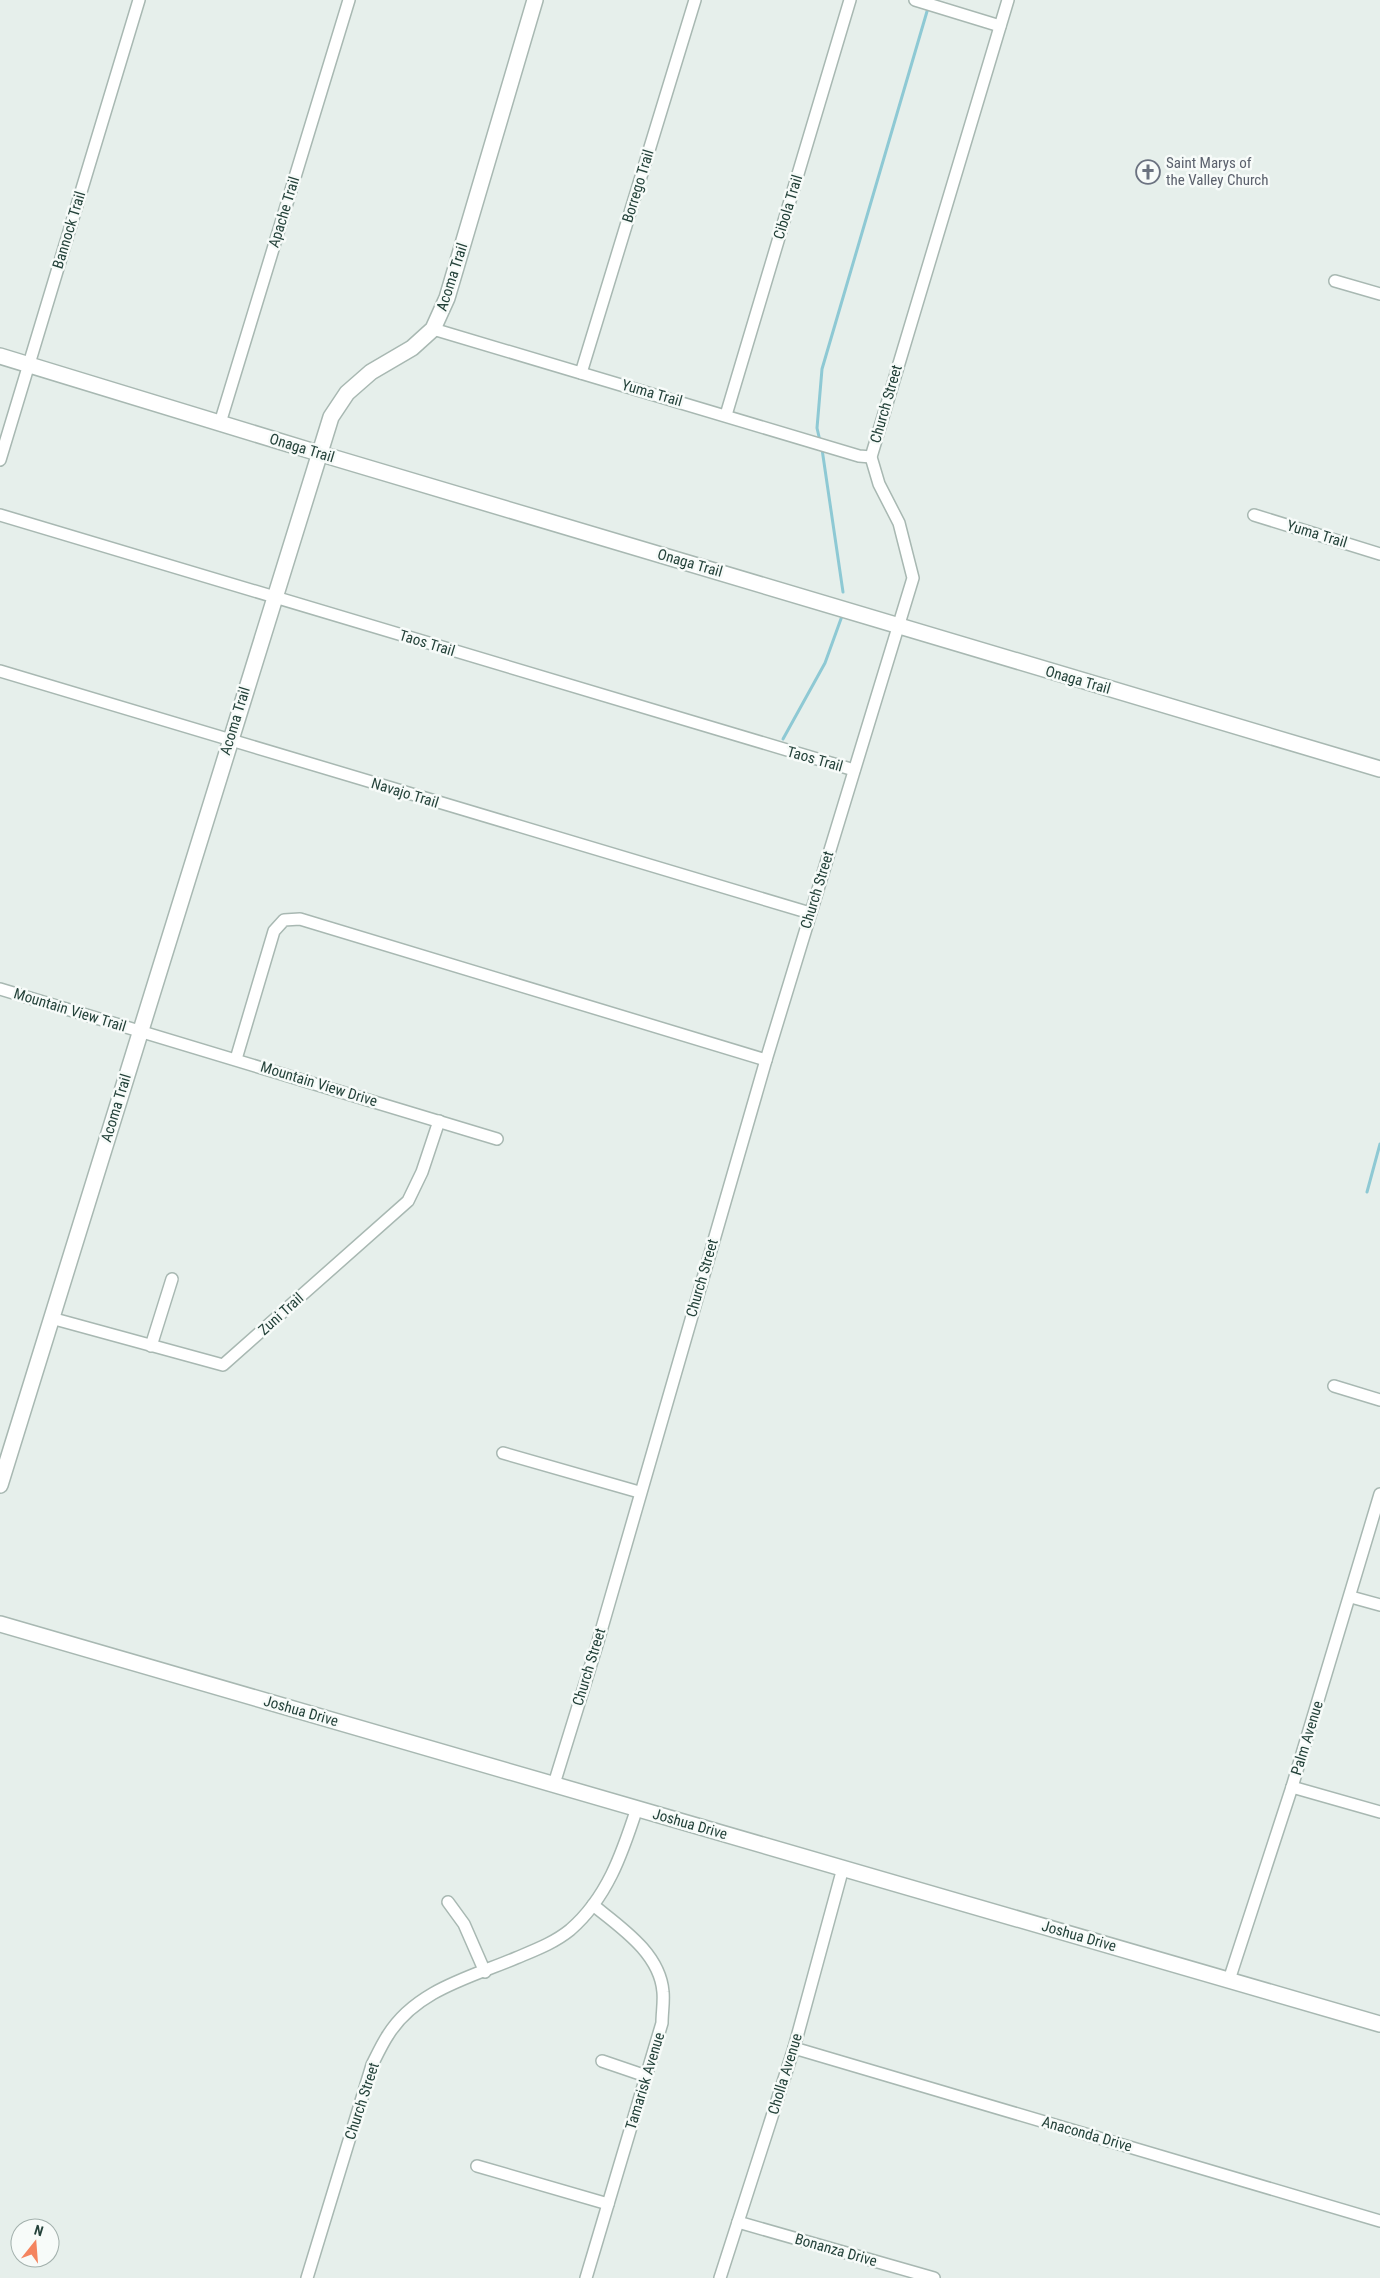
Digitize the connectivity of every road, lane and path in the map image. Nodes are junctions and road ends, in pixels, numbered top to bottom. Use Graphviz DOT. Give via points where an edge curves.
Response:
graph roads {
  1 [pos="139,0"];
  2 [pos="349,0"];
  3 [pos="535,0"];
  4 [pos="695,0"];
  5 [pos="850,0"];
  6 [pos="915,0"];
  7 [pos="1008,0"];
  8 [pos="1000,26"];
  9 [pos="1335,281"];
  10 [pos="1380,294"];
  11 [pos="433,329"];
  12 [pos="0,356"];
  13 [pos="28,365"];
  14 [pos="581,373"];
  15 [pos="726,415"];
  16 [pos="220,423"];
  17 [pos="318,454"];
  18 [pos="872,457"];
  19 [pos="0,460"];
  20 [pos="1254,514"];
  21 [pos="0,515"];
  22 [pos="1380,554"];
  23 [pos="273,598"];
  24 [pos="898,625"];
  25 [pos="0,671"];
  26 [pos="229,740"];
  27 [pos="1380,769"];
  28 [pos="854,770"];
  29 [pos="810,913"];
  30 [pos="0,989"];
  31 [pos="140,1031"];
  32 [pos="236,1059"];
  33 [pos="766,1060"];
  34 [pos="439,1121"];
  35 [pos="498,1139"];
  36 [pos="172,1279"];
  37 [pos="51,1318"];
  38 [pos="150,1346"];
  39 [pos="1334,1386"];
  40 [pos="1380,1400"];
  41 [pos="503,1453"];
  42 [pos="3,1462"];
  43 [pos="0,1485"];
  44 [pos="640,1492"];
  45 [pos="1380,1494"];
  46 [pos="1351,1597"];
  47 [pos="1380,1605"];
  48 [pos="0,1624"];
  49 [pos="554,1784"];
  50 [pos="1292,1787"];
  51 [pos="637,1808"];
  52 [pos="1380,1812"];
  53 [pos="843,1868"];
  54 [pos="448,1902"];
  55 [pos="593,1905"];
  56 [pos="485,1972"];
  57 [pos="1229,1980"];
  58 [pos="1380,2024"];
  59 [pos="794,2048"];
  60 [pos="602,2061"];
  61 [pos="646,2076"];
  62 [pos="477,2166"];
  63 [pos="608,2204"];
  64 [pos="1380,2220"];
  65 [pos="738,2222"];
  66 [pos="307,2278"];
  67 [pos="586,2278"];
  68 [pos="720,2278"];
  69 [pos="934,2278"];
  1 -- 13 [label="street, Bannock Trail"];
  2 -- 16 [label="street, Apache Trail"];
  3 -- 11 [label="street, Acoma Trail" via="447,298"];
  4 -- 14 [label="street, Borrego Trail"];
  5 -- 15 [label="street, Cibola Trail"];
  6 -- 8 [label="street"];
  7 -- 8 [label="street, Church Street"];
  8 -- 18 [label="street, Church Street"];
  9 -- 10 [label="street"];
  11 -- 14 [label="street, Yuma Trail"];
  11 -- 17 [label="street, Acoma Trail" via="412,348 371,372 347,393 331,417"];
  12 -- 13 [label="street, Onaga Trail"];
  13 -- 16 [label="street, Onaga Trail"];
  13 -- 19 [label="street, Bannock Trail"];
  14 -- 15 [label="street, Yuma Trail"];
  15 -- 18 [label="street, Yuma Trail" via="859,456"];
  16 -- 17 [label="street, Onaga Trail"];
  17 -- 23 [label="street, Acoma Trail"];
  17 -- 24 [label="street, Onaga Trail"];
  18 -- 24 [label="street, Church Street" via="879,484 899,523 913,578"];
  20 -- 22 [label="street, Yuma Trail"];
  21 -- 23 [label="street, Taos Trail"];
  23 -- 26 [label="street, Acoma Trail"];
  23 -- 28 [label="street, Taos Trail"];
  24 -- 27 [label="street, Onaga Trail"];
  24 -- 28 [label="street, Church Street"];
  25 -- 26 [label="street, Navajo Trail"];
  26 -- 29 [label="street, Navajo Trail"];
  26 -- 31 [label="street, Acoma Trail"];
  28 -- 29 [label="street, Church Street"];
  29 -- 33 [label="street, Church Street"];
  30 -- 31 [label="street, Mountain View Trail"];
  31 -- 32 [label="street, Mountain View Drive"];
  31 -- 37 [label="street, Acoma Trail"];
  32 -- 33 [label="street" via="274,931 284,920 300,919"];
  32 -- 34 [label="street, Mountain View Drive"];
  33 -- 44 [label="street, Church Street"];
  34 -- 35 [label="street, Mountain View Drive"];
  34 -- 38 [label="street, Zuni Trail" via="422,1172 408,1201 223,1365"];
  36 -- 38 [label="street"];
  37 -- 38 [label="street, Zuni Trail"];
  37 -- 42 [label="street, Acoma Trail"];
  39 -- 40 [label="street"];
  41 -- 44 [label="street"];
  42 -- 43 [label="street, Acoma Trail"];
  44 -- 49 [label="street, Church Street"];
  45 -- 46 [label="street, Palm Avenue"];
  46 -- 47 [label="street"];
  46 -- 50 [label="street, Palm Avenue"];
  48 -- 49 [label="street, Joshua Drive"];
  49 -- 51 [label="street, Joshua Drive"];
  50 -- 52 [label="street"];
  50 -- 57 [label="street, Palm Avenue"];
  51 -- 53 [label="street, Joshua Drive"];
  51 -- 55 [label="street, Church Street" via="614,1874"];
  53 -- 57 [label="street, Joshua Drive"];
  53 -- 59 [label="street, Cholla Avenue"];
  54 -- 56 [label="street" via="464,1924"];
  55 -- 56 [label="street, Church Street" via="570,1930 544,1946"];
  55 -- 61 [label="street, Tamarisk Avenue" via="637,1942 655,1965 663,1990 662,2023"];
  56 -- 66 [label="street, Church Street" via="437,1990 410,2010 389,2034 372,2065"];
  57 -- 58 [label="street, Joshua Drive"];
  59 -- 64 [label="street, Anaconda Drive"];
  59 -- 65 [label="street, Cholla Avenue"];
  60 -- 61 [label="street"];
  61 -- 63 [label="street, Tamarisk Avenue"];
  62 -- 63 [label="street"];
  63 -- 67 [label="street, Tamarisk Avenue"];
  65 -- 68 [label="street, Cholla Avenue"];
  65 -- 69 [label="street, Bonanza Drive"];
}
